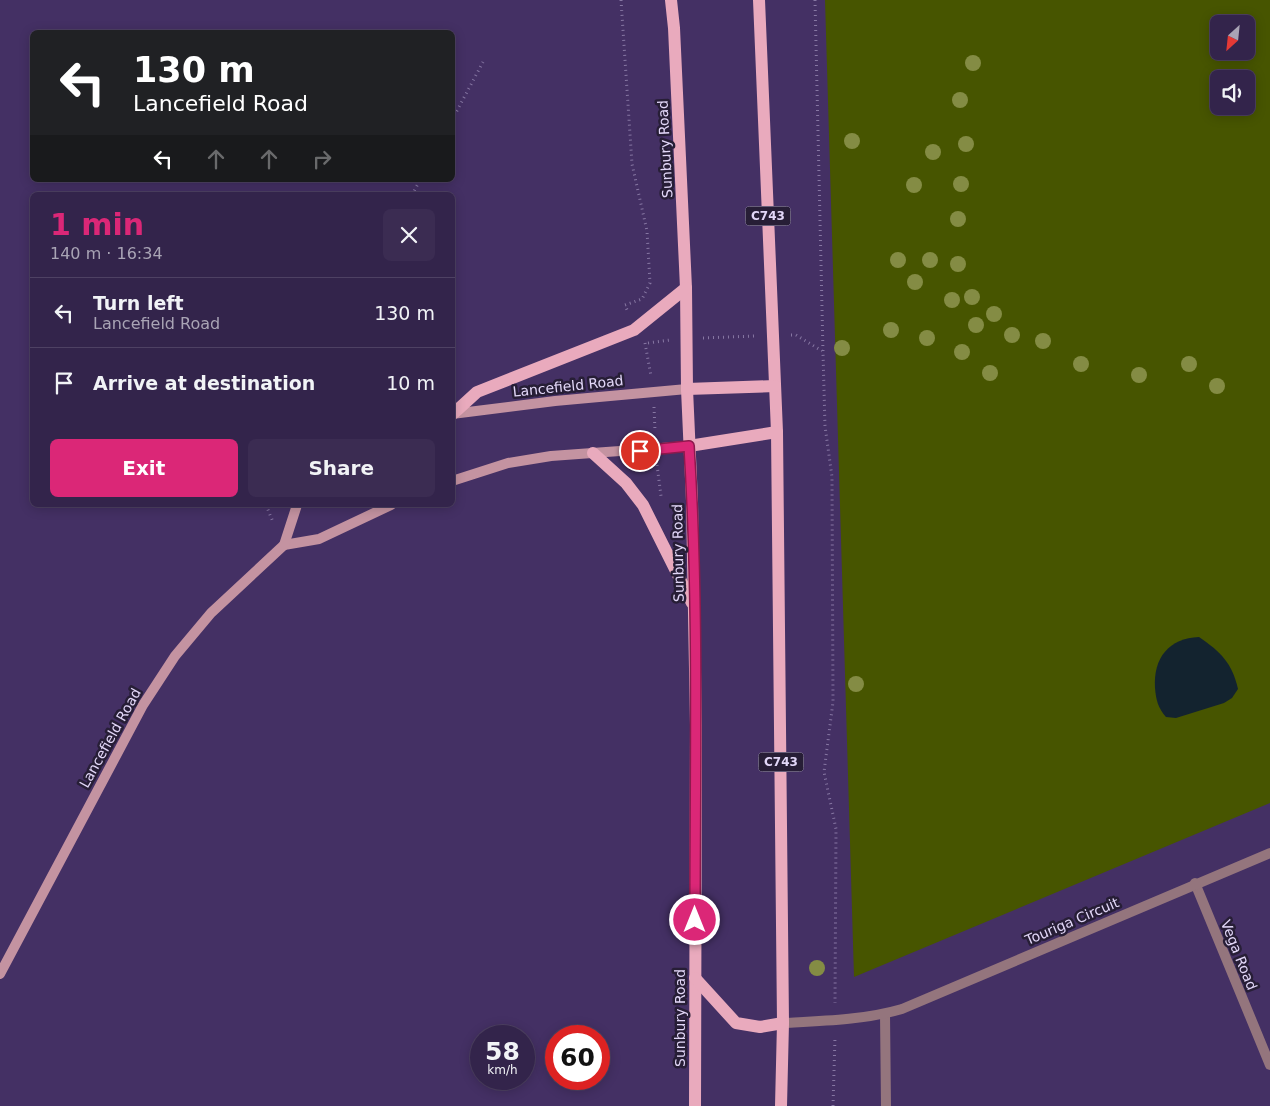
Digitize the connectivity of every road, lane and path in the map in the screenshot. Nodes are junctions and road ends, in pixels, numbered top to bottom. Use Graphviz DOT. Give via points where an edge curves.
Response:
graph roads {
  1 [pos="621,0"];
  2 [pos="672,0"];
  3 [pos="759,0"];
  4 [pos="815,0"];
  5 [pos="483,62"];
  6 [pos="455,114"];
  7 [pos="686,288"];
  8 [pos="634,330"];
  9 [pos="773,336"];
  10 [pos="686,338"];
  11 [pos="645,343"];
  12 [pos="823,352"];
  13 [pos="775,386"];
  14 [pos="686,389"];
  15 [pos="653,392"];
  16 [pos="455,412"];
  17 [pos="455,414"];
  18 [pos="777,432"];
  19 [pos="689,446"];
  20 [pos="655,450"];
  21 [pos="593,453"];
  22 [pos="455,480"];
  23 [pos="661,496"];
  24 [pos="296,507"];
  25 [pos="387,507"];
  26 [pos="284,545"];
  27 [pos="694,607"];
  28 [pos="1270,853"];
  29 [pos="1195,883"];
  30 [pos="0,974"];
  31 [pos="695,978"];
  32 [pos="885,1014"];
  33 [pos="835,1021"];
  34 [pos="783,1023"];
  35 [pos="1270,1065"];
  36 [pos="695,1106"];
  37 [pos="781,1106"];
  38 [pos="833,1106"];
  39 [pos="886,1106"];
  1 -- 8 [label="path" via="632,164 648,231 650,283 642,299 625,304"];
  2 -- 7 [label="main road, Sunbury Road"];
  3 -- 9 [label="main road, C743"];
  4 -- 12 [label="path"];
  5 -- 6 [label="path"];
  7 -- 8 [label="main road"];
  7 -- 10 [label="main road, Sunbury Road"];
  8 -- 11 [label="path"];
  8 -- 16 [label="main road" via="477,392"];
  9 -- 10 [label="path"];
  9 -- 12 [label="path" via="796,335"];
  9 -- 13 [label="main road, C743"];
  10 -- 11 [label="path"];
  10 -- 14 [label="main road, Sunbury Road"];
  11 -- 15 [label="path"];
  12 -- 33 [label="path" via="825,426 832,477 833,702 824,772 836,829"];
  13 -- 14 [label="main road"];
  13 -- 18 [label="main road, C743"];
  14 -- 15 [label="main road, Lancefield Road"];
  14 -- 19 [label="main road, Sunbury Road"];
  15 -- 17 [label="main road, Lancefield Road"];
  15 -- 20 [label="path"];
  18 -- 19 [label="main road"];
  18 -- 34 [label="main road, C743"];
  19 -- 20 [label="main road"];
  19 -- 27 [label="main road, Sunbury Road"];
  20 -- 21 [label="main road"];
  20 -- 23 [label="path"];
  21 -- 22 [label="main road" via="508,464"];
  21 -- 27 [label="main road" via="626,483 643,504"];
  24 -- 26 [label="main road, Lancefield Road"];
  25 -- 26 [label="main road" via="319,539"];
  26 -- 30 [label="main road, Lancefield Road" via="211,613 143,704"];
  27 -- 31 [label="main road, Sunbury Road"];
  28 -- 29 [label="street, Touriga Circuit"];
  29 -- 32 [label="street, Touriga Circuit"];
  29 -- 35 [label="street, Vega Road"];
  31 -- 34 [label="main road" via="736,1022 760,1027"];
  31 -- 36 [label="main road, Sunbury Road"];
  32 -- 33 [label="street, Touriga Circuit"];
  32 -- 39 [label="street"];
  33 -- 34 [label="street, Touriga Circuit"];
  33 -- 38 [label="path"];
  34 -- 37 [label="main road, C743"];
}
